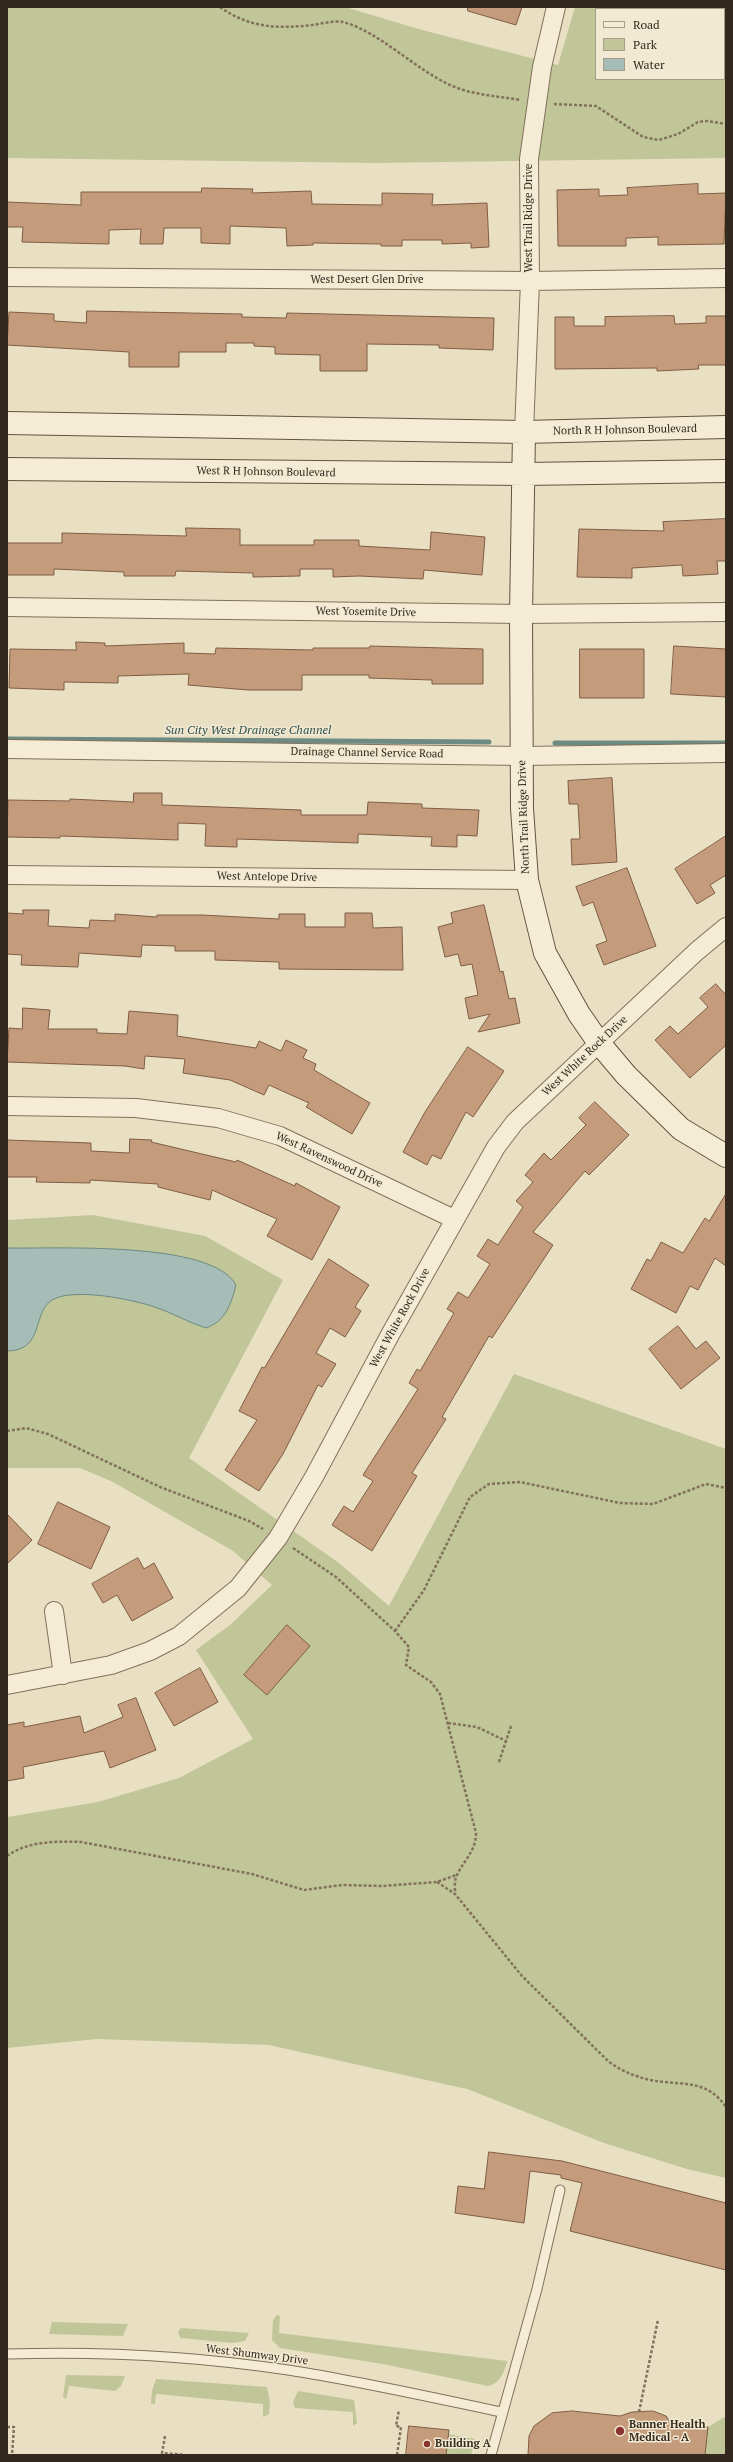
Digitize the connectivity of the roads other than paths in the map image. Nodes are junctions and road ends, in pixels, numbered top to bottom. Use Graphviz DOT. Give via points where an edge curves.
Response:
graph roads {
  1 [pos="556,7"];
  2 [pos="7,278"];
  3 [pos="726,278"];
  4 [pos="530,281"];
  5 [pos="7,423"];
  6 [pos="726,427"];
  7 [pos="524,432"];
  8 [pos="7,469"];
  9 [pos="726,471"];
  10 [pos="525,474"];
  11 [pos="7,607"];
  12 [pos="726,612"];
  13 [pos="521,614"];
  14 [pos="7,749"];
  15 [pos="726,753"];
  16 [pos="522,754"];
  17 [pos="7,875"];
  18 [pos="527,880"];
  19 [pos="726,927"];
  20 [pos="599,1043"];
  21 [pos="7,1106"];
  22 [pos="726,1156"];
  23 [pos="454,1218"];
  24 [pos="54,1611"];
  25 [pos="63,1675"];
  26 [pos="7,1685"];
  27 [pos="560,2190"];
  28 [pos="7,2354"];
  29 [pos="501,2412"];
  30 [pos="491,2455"];
  1 -- 4 [label="street, West Trail Ridge Drive" via="542,66 529,159"];
  2 -- 4 [label="street, West Desert Glen Drive"];
  3 -- 4 [label="street, West Desert Glen Drive"];
  4 -- 7 [label="street, West Trail Ridge Drive"];
  5 -- 7 [label="main road"];
  6 -- 7 [label="main road, North R H Johnson Boulevard"];
  7 -- 10 [label="main road, North Trail Ridge Drive"];
  8 -- 10 [label="main road, West R H Johnson Boulevard"];
  9 -- 10 [label="main road"];
  10 -- 13 [label="main road, North Trail Ridge Drive"];
  11 -- 13 [label="street, West Yosemite Drive"];
  12 -- 13 [label="street, West Yosemite Drive"];
  13 -- 16 [label="main road, North Trail Ridge Drive"];
  14 -- 16 [label="street, Drainage Channel Service Road"];
  15 -- 16 [label="street, Drainage Channel Service Road"];
  16 -- 18 [label="main road, North Trail Ridge Drive" via="522,808"];
  17 -- 18 [label="street, West Antelope Drive"];
  18 -- 20 [label="main road, North Trail Ridge Drive" via="545,953 579,1014"];
  19 -- 20 [label="street, West White Rock Drive"];
  20 -- 22 [label="main road, North Trail Ridge Drive" via="671,1120"];
  20 -- 23 [label="street, West White Rock Drive" via="515,1122 496,1147"];
  21 -- 23 [label="street, West Ravenswood Drive" via="136,1108 218,1118 280,1136"];
  23 -- 25 [label="street, West White Rock Drive" via="314,1477 278,1538 238,1588 179,1636 129,1659"];
  24 -- 25 [label="street"];
  25 -- 26 [label="street, West White Rock Drive"];
  27 -- 29 [label="lane" via="529,2319"];
  28 -- 29 [label="lane, West Shumway Drive" via="145,2355 286,2370 375,2384"];
  29 -- 30 [label="lane"];
}
